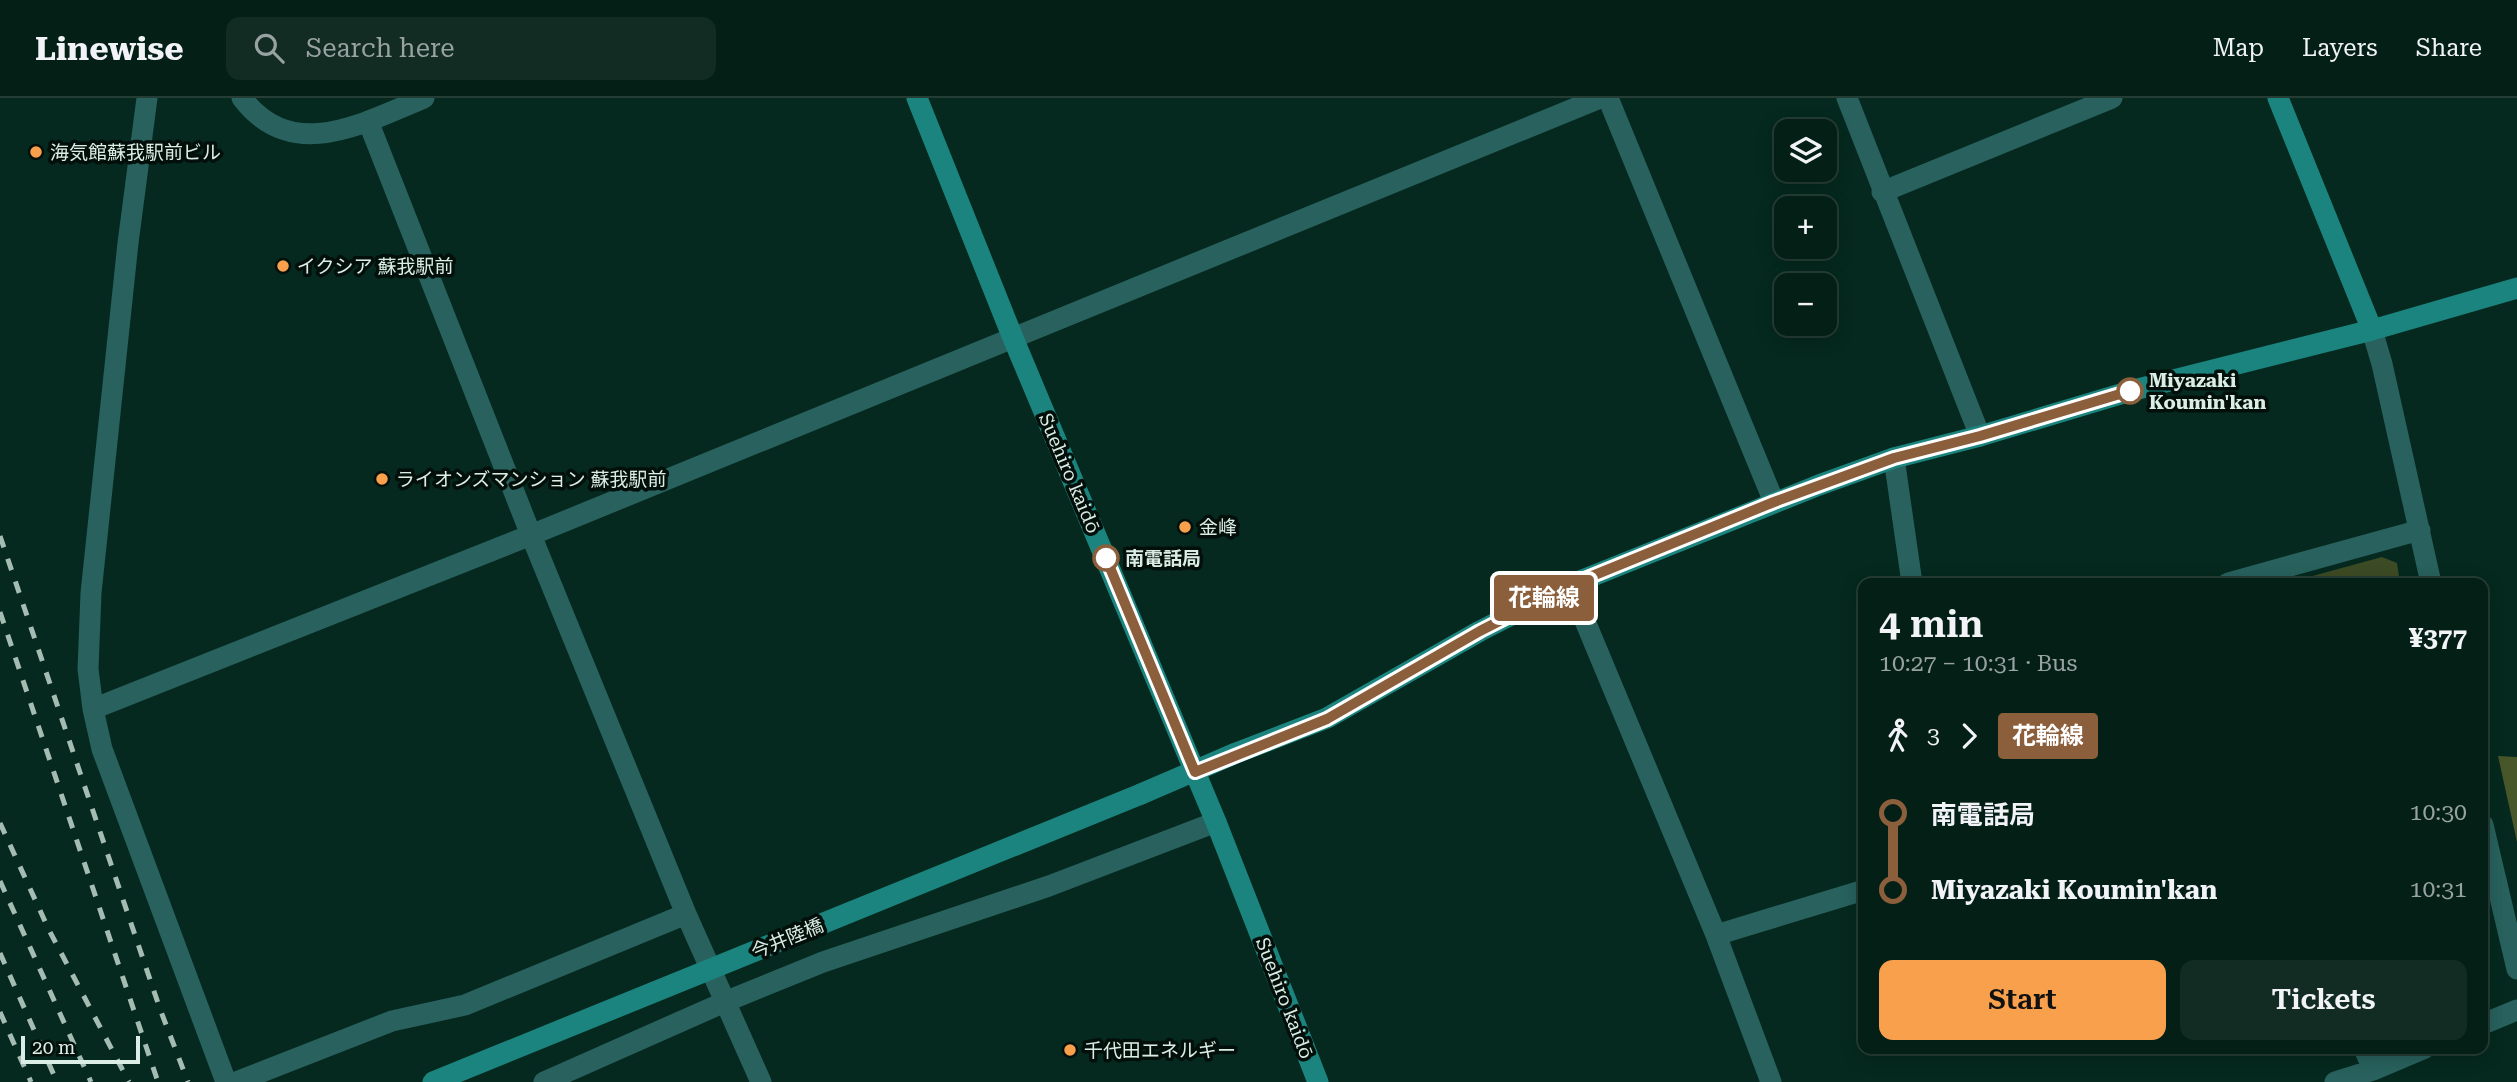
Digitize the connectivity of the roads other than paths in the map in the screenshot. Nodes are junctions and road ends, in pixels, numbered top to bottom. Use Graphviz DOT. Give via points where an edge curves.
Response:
graph roads {
  1 [pos="147,98"];
  2 [pos="242,98"];
  3 [pos="424,98"];
  4 [pos="917,98"];
  5 [pos="1600,98"];
  6 [pos="1608,98"];
  7 [pos="1847,98"];
  8 [pos="2112,98"];
  9 [pos="2278,98"];
  10 [pos="368,121"];
  11 [pos="1882,192"];
  12 [pos="2517,288"];
  13 [pos="2372,330"];
  14 [pos="1013,338"];
  15 [pos="1980,436"];
  16 [pos="1894,458"];
  17 [pos="1774,502"];
  18 [pos="2420,530"];
  19 [pos="531,535"];
  20 [pos="1911,578"];
  21 [pos="2246,578"];
  22 [pos="2430,578"];
  23 [pos="1570,585"];
  24 [pos="93,709"];
  25 [pos="1195,772"];
  26 [pos="1216,822"];
  27 [pos="2488,846"];
  28 [pos="1858,892"];
  29 [pos="686,914"];
  30 [pos="1716,935"];
  31 [pos="2517,969"];
  32 [pos="727,1001"];
  33 [pos="2517,1010"];
  34 [pos="2488,1022"];
  35 [pos="2366,1054"];
  36 [pos="2411,1054"];
  37 [pos="2373,1070"];
  38 [pos="226,1082"];
  39 [pos="236,1082"];
  40 [pos="433,1082"];
  41 [pos="544,1082"];
  42 [pos="761,1082"];
  43 [pos="1318,1082"];
  44 [pos="1771,1082"];
  45 [pos="2335,1082"];
  1 -- 24 [label="street" via="91,593 88,669"];
  2 -- 10 [label="street" via="263,119 308,136"];
  3 -- 10 [label="street"];
  4 -- 14 [label="street, Suehiro kaidō"];
  5 -- 14 [label="street"];
  6 -- 17 [label="street"];
  7 -- 11 [label="street"];
  8 -- 11 [label="street"];
  9 -- 13 [label="street"];
  10 -- 19 [label="street"];
  11 -- 15 [label="street"];
  12 -- 13 [label="street, 今井陸橋"];
  13 -- 15 [label="street, 今井陸橋" via="2134,390"];
  13 -- 18 [label="street"];
  14 -- 19 [label="street"];
  14 -- 25 [label="street, Suehiro kaidō"];
  15 -- 16 [label="street, 今井陸橋"];
  16 -- 17 [label="street, 今井陸橋"];
  16 -- 20 [label="street"];
  17 -- 23 [label="street, 今井陸橋"];
  18 -- 21 [label="street"];
  18 -- 22 [label="street"];
  19 -- 24 [label="street"];
  19 -- 29 [label="street"];
  23 -- 25 [label="street, 今井陸橋" via="1327,719"];
  23 -- 30 [label="street"];
  24 -- 38 [label="street" via="102,749"];
  25 -- 26 [label="street, Suehiro kaidō"];
  25 -- 40 [label="street, 今井陸橋, bridge"];
  26 -- 32 [label="street" via="1049,886 823,962"];
  26 -- 43 [label="street, Suehiro kaidō"];
  27 -- 31 [label="street"];
  28 -- 30 [label="street"];
  29 -- 32 [label="street"];
  29 -- 39 [label="street" via="465,1005"];
  30 -- 44 [label="street"];
  32 -- 41 [label="street"];
  32 -- 42 [label="street"];
  33 -- 34 [label="street"];
  35 -- 37 [label="street"];
  36 -- 37 [label="street"];
  37 -- 45 [label="street"];
}
